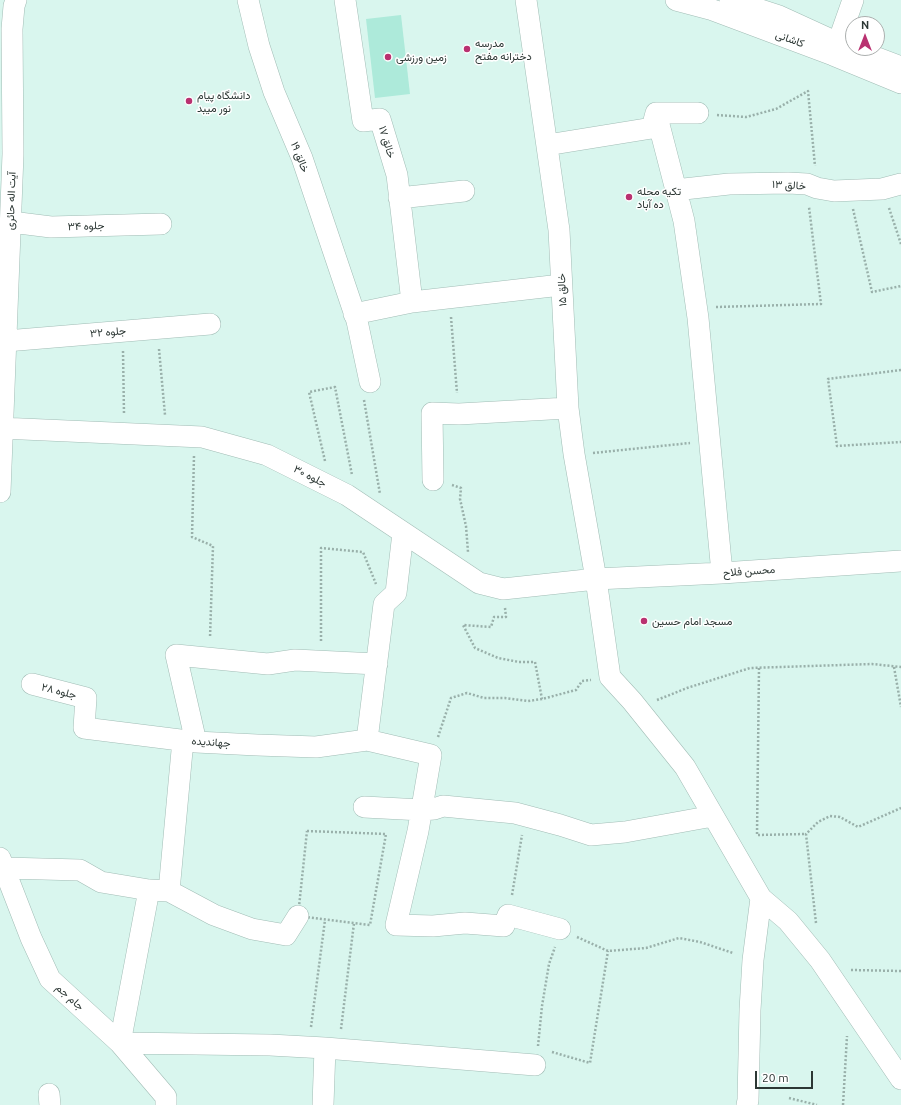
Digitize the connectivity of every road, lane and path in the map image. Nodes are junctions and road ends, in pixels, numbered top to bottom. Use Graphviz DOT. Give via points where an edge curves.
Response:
graph roads {
  1 [pos="16,0"];
  2 [pos="248,0"];
  3 [pos="345,0"];
  4 [pos="526,0"];
  5 [pos="676,0"];
  6 [pos="730,0"];
  7 [pos="853,0"];
  8 [pos="774,16"];
  9 [pos="836,49"];
  10 [pos="901,67"];
  11 [pos="901,83"];
  12 [pos="0,101"];
  13 [pos="656,113"];
  14 [pos="698,113"];
  15 [pos="547,145"];
  16 [pos="812,186"];
  17 [pos="891,187"];
  18 [pos="675,190"];
  19 [pos="849,190"];
  20 [pos="464,191"];
  21 [pos="400,198"];
  22 [pos="161,224"];
  23 [pos="5,227"];
  24 [pos="901,244"];
  25 [pos="561,285"];
  26 [pos="901,286"];
  27 [pos="449,298"];
  28 [pos="412,302"];
  29 [pos="697,307"];
  30 [pos="355,318"];
  31 [pos="210,324"];
  32 [pos="157,328"];
  33 [pos="123,331"];
  34 [pos="6,341"];
  35 [pos="901,370"];
  36 [pos="370,382"];
  37 [pos="2,388"];
  38 [pos="568,408"];
  39 [pos="459,414"];
  40 [pos="1,428"];
  41 [pos="125,433"];
  42 [pos="167,435"];
  43 [pos="195,437"];
  44 [pos="710,442"];
  45 [pos="901,442"];
  46 [pos="574,454"];
  47 [pos="433,480"];
  48 [pos="332,487"];
  49 [pos="0,492"];
  50 [pos="357,502"];
  51 [pos="385,520"];
  52 [pos="403,533"];
  53 [pos="901,561"];
  54 [pos="722,573"];
  55 [pos="466,575"];
  56 [pos="596,579"];
  57 [pos="503,589"];
  58 [pos="384,604"];
  59 [pos="210,659"];
  60 [pos="321,662"];
  61 [pos="377,664"];
  62 [pos="894,667"];
  63 [pos="901,667"];
  64 [pos="759,668"];
  65 [pos="610,677"];
  66 [pos="32,684"];
  67 [pos="86,698"];
  68 [pos="542,699"];
  69 [pos="901,707"];
  70 [pos="638,708"];
  71 [pos="367,740"];
  72 [pos="189,741"];
  73 [pos="431,755"];
  74 [pos="364,807"];
  75 [pos="901,808"];
  76 [pos="422,810"];
  77 [pos="526,816"];
  78 [pos="713,816"];
  79 [pos="806,834"];
  80 [pos="2,863"];
  81 [pos="159,891"];
  82 [pos="761,898"];
  83 [pos="298,916"];
  84 [pos="508,916"];
  85 [pos="325,920"];
  86 [pos="354,923"];
  87 [pos="817,928"];
  88 [pos="560,929"];
  89 [pos="608,951"];
  90 [pos="753,960"];
  91 [pos="901,971"];
  92 [pos="832,977"];
  93 [pos="847,1033"];
  94 [pos="120,1043"];
  95 [pos="324,1049"];
  96 [pos="536,1057"];
  97 [pos="901,1078"];
  98 [pos="789,1098"];
  99 [pos="166,1105"];
  100 [pos="323,1105"];
  101 [pos="747,1105"];
  102 [pos="817,1105"];
  103 [pos="843,1105"];
  1 -- 23 [label="street, آیت اله حائری" via="12,29 13,154"];
  2 -- 30 [label="street, خالق ۱۹" via="274,92 302,158"];
  3 -- 21 [label="street, خالق ۱۷" via="363,121 380,119 397,175"];
  4 -- 15 [label="street, خالق ۱۵"];
  5 -- 8 [label="street, کاشانی" via="710,9"];
  6 -- 8 [label="street, کاشانی"];
  7 -- 9 [label="street"];
  8 -- 9 [label="street, کاشانی"];
  9 -- 10 [label="street, کاشانی"];
  9 -- 11 [label="street, کاشانی"];
  12 -- 23 [label="street, آیت اله حائری"];
  13 -- 14 [label="street"];
  13 -- 15 [label="street" via="652,128"];
  13 -- 18 [label="street"];
  14 -- 16 [label="path" via="746,117 776,110 808,91"];
  15 -- 25 [label="street, خالق ۱۵" via="559,230"];
  16 -- 18 [label="street, خالق ۱۳" via="788,183 729,184"];
  16 -- 19 [label="street, خالق ۱۳" via="834,191"];
  16 -- 29 [label="path" via="821,304"];
  17 -- 19 [label="street, خالق ۱۳"];
  17 -- 24 [label="path"];
  18 -- 29 [label="street" via="684,221"];
  19 -- 26 [label="path" via="872,292"];
  20 -- 21 [label="street"];
  21 -- 28 [label="street, خالق ۱۷"];
  22 -- 23 [label="street, جلوه ۳۴"];
  23 -- 34 [label="street, آیت اله حائری"];
  25 -- 27 [label="street"];
  25 -- 38 [label="street, خالق ۱۵"];
  27 -- 28 [label="street"];
  27 -- 39 [label="path"];
  28 -- 30 [label="street"];
  29 -- 44 [label="street"];
  30 -- 36 [label="street, خالق ۱۹"];
  31 -- 32 [label="street, جلوه ۳۲"];
  32 -- 33 [label="street, جلوه ۳۲"];
  32 -- 42 [label="path"];
  33 -- 34 [label="street, جلوه ۳۲"];
  33 -- 41 [label="path"];
  34 -- 37 [label="street, آیت اله حائری"];
  35 -- 45 [label="path" via="828,379 837,446"];
  36 -- 51 [label="path" via="362,387"];
  37 -- 40 [label="street, آیت اله حائری"];
  38 -- 39 [label="street"];
  38 -- 46 [label="street, خالق ۱۵"];
  39 -- 47 [label="street" via="432,413"];
  40 -- 41 [label="street, جلوه ۳۰"];
  40 -- 49 [label="street, آیت اله حائری"];
  41 -- 42 [label="street, جلوه ۳۰"];
  42 -- 43 [label="street, جلوه ۳۰"];
  43 -- 48 [label="street, جلوه ۳۰" via="267,455"];
  43 -- 59 [label="path" via="192,537 213,546"];
  44 -- 46 [label="path"];
  44 -- 54 [label="street"];
  46 -- 56 [label="street, خالق ۱۵"];
  47 -- 55 [label="path" via="461,488 460,499 468,549"];
  48 -- 50 [label="street, جلوه ۳۰"];
  48 -- 50 [label="path" via="309,392 335,387"];
  50 -- 51 [label="street, جلوه ۳۰"];
  51 -- 52 [label="street, جلوه ۳۰"];
  52 -- 55 [label="street, جلوه ۳۰"];
  52 -- 58 [label="street" via="396,594"];
  53 -- 54 [label="street, محسن فلاح"];
  54 -- 56 [label="street, محسن فلاح"];
  55 -- 57 [label="street, جلوه ۳۰" via="479,583"];
  56 -- 57 [label="street, جلوه ۳۰"];
  56 -- 65 [label="street, خالق ۱۵"];
  57 -- 68 [label="path" via="506,617 494,617 490,627 463,625 475,648 498,658 535,662"];
  58 -- 60 [label="path" via="363,552 321,548"];
  58 -- 61 [label="street"];
  59 -- 60 [label="street" via="268,664 295,660"];
  59 -- 72 [label="street" via="176,655"];
  60 -- 61 [label="street"];
  61 -- 71 [label="street"];
  62 -- 63 [label="path"];
  62 -- 64 [label="path" via="872,664"];
  62 -- 69 [label="path"];
  64 -- 70 [label="path" via="750,668 687,688"];
  64 -- 79 [label="path" via="757,835"];
  65 -- 68 [label="path" via="582,681 576,690"];
  65 -- 70 [label="street"];
  66 -- 67 [label="street, جلوه ۲۸"];
  67 -- 72 [label="street, جهاندیده" via="84,728"];
  68 -- 73 [label="path" via="528,701 484,698 467,693 451,698"];
  70 -- 78 [label="street" via="686,767"];
  71 -- 72 [label="street, جهاندیده" via="316,747"];
  71 -- 73 [label="street, جهاندیده"];
  72 -- 81 [label="street"];
  73 -- 76 [label="street"];
  74 -- 76 [label="street"];
  75 -- 79 [label="path" via="858,827 840,817 830,816 818,822"];
  76 -- 77 [label="street" via="443,806"];
  76 -- 84 [label="street" via="396,926 465,923 504,926"];
  77 -- 78 [label="street" via="591,835 625,832"];
  77 -- 84 [label="path"];
  78 -- 82 [label="street"];
  79 -- 87 [label="path"];
  80 -- 81 [label="street" via="80,870 101,882"];
  80 -- 94 [label="street, جام جم" via="50,979"];
  81 -- 83 [label="street" via="252,929 286,934"];
  81 -- 94 [label="street"];
  82 -- 90 [label="street"];
  82 -- 92 [label="street" via="788,921"];
  83 -- 85 [label="path"];
  83 -- 86 [label="path" via="306,831 386,834 370,926"];
  84 -- 88 [label="street"];
  85 -- 86 [label="path"];
  85 -- 95 [label="path"];
  86 -- 95 [label="path"];
  88 -- 89 [label="path"];
  88 -- 96 [label="path" via="549,964"];
  89 -- 90 [label="path" via="646,948 679,938 700,942"];
  89 -- 96 [label="path" via="590,1063"];
  90 -- 101 [label="street"];
  91 -- 92 [label="path" via="847,970"];
  92 -- 97 [label="street"];
  93 -- 103 [label="path"];
  94 -- 95 [label="street" via="270,1045"];
  94 -- 99 [label="street, جام جم" via="166,1097"];
  95 -- 96 [label="street"];
  95 -- 100 [label="street"];
  98 -- 102 [label="path"];
}
